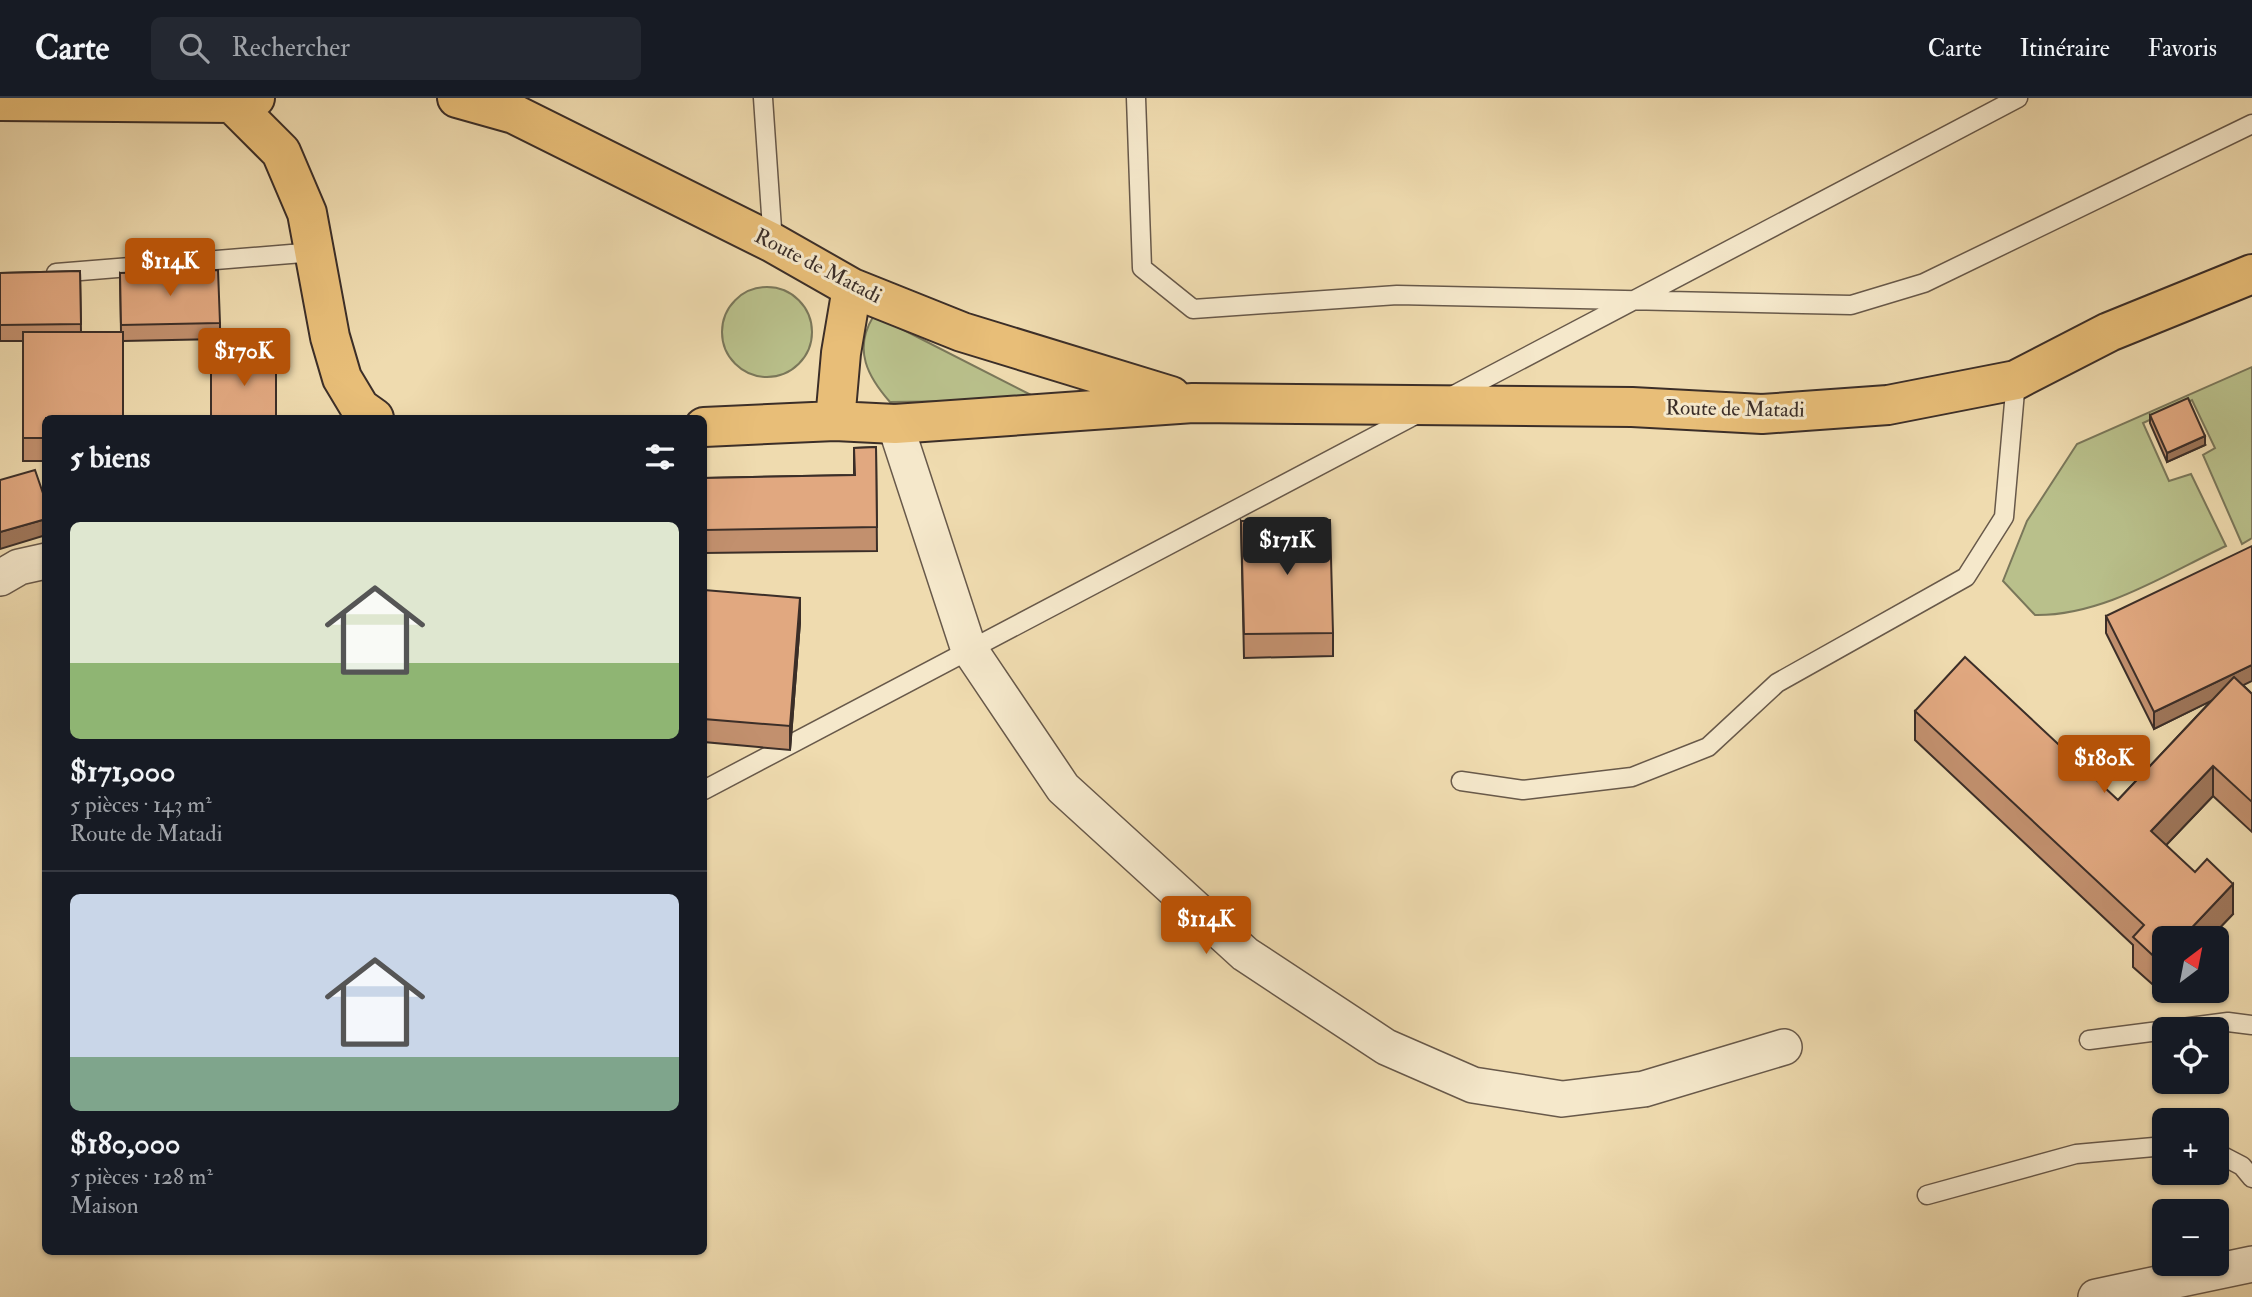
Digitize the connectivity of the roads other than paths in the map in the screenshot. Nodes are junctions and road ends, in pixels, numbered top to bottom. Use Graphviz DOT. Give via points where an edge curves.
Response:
graph roads {
  1 [pos="457,98"];
  2 [pos="763,98"];
  3 [pos="1136,98"];
  4 [pos="2018,98"];
  5 [pos="243,100"];
  6 [pos="0,101"];
  7 [pos="2252,124"];
  8 [pos="773,243"];
  9 [pos="315,252"];
  10 [pos="31,275"];
  11 [pos="2252,275"];
  12 [pos="852,288"];
  13 [pos="2016,380"];
  14 [pos="1193,403"];
  15 [pos="370,415"];
  16 [pos="835,421"];
  17 [pos="895,424"];
  18 [pos="707,427"];
  19 [pos="42,562"];
  20 [pos="0,578"];
  21 [pos="1461,781"];
  22 [pos="707,788"];
  23 [pos="2252,1025"];
  24 [pos="2089,1040"];
  25 [pos="1784,1047"];
  26 [pos="2152,1147"];
  27 [pos="2229,1159"];
  28 [pos="2252,1178"];
  29 [pos="1927,1195"];
  30 [pos="2252,1264"];
  31 [pos="2096,1297"];
  1 -- 8 [label="main road, Route de Matadi" via="514,114"];
  2 -- 8 [label="lane"];
  3 -- 7 [label="lane" via="1142,268 1193,309 1397,295 1851,305 1924,283"];
  4 -- 22 [label="lane"];
  5 -- 6 [label="main road"];
  5 -- 9 [label="main road" via="281,152 307,213"];
  8 -- 12 [label="main road, Route de Matadi"];
  9 -- 10 [label="lane"];
  9 -- 15 [label="main road" via="342,378 360,408"];
  11 -- 13 [label="main road, Route de Matadi" via="2109,332"];
  12 -- 14 [label="main road, Route de Matadi" via="962,332"];
  12 -- 16 [label="main road"];
  13 -- 14 [label="main road, Route de Matadi" via="1888,405 1762,414 1632,407"];
  13 -- 21 [label="lane" via="2004,517 1966,578 1777,683 1708,747 1696,752 1632,777 1523,790"];
  14 -- 17 [label="main road, Route de Matadi"];
  16 -- 17 [label="main road, Route de Matadi"];
  16 -- 18 [label="main road, Route de Matadi"];
  17 -- 25 [label="street" via="968,647 1063,788 1245,954 1386,1047 1473,1085 1562,1099 1644,1089"];
  19 -- 20 [label="street"];
  23 -- 24 [label="lane" via="2228,1022"];
  26 -- 29 [label="lane" via="2076,1154"];
  27 -- 28 [label="lane"];
  30 -- 31 [label="street"];
}
